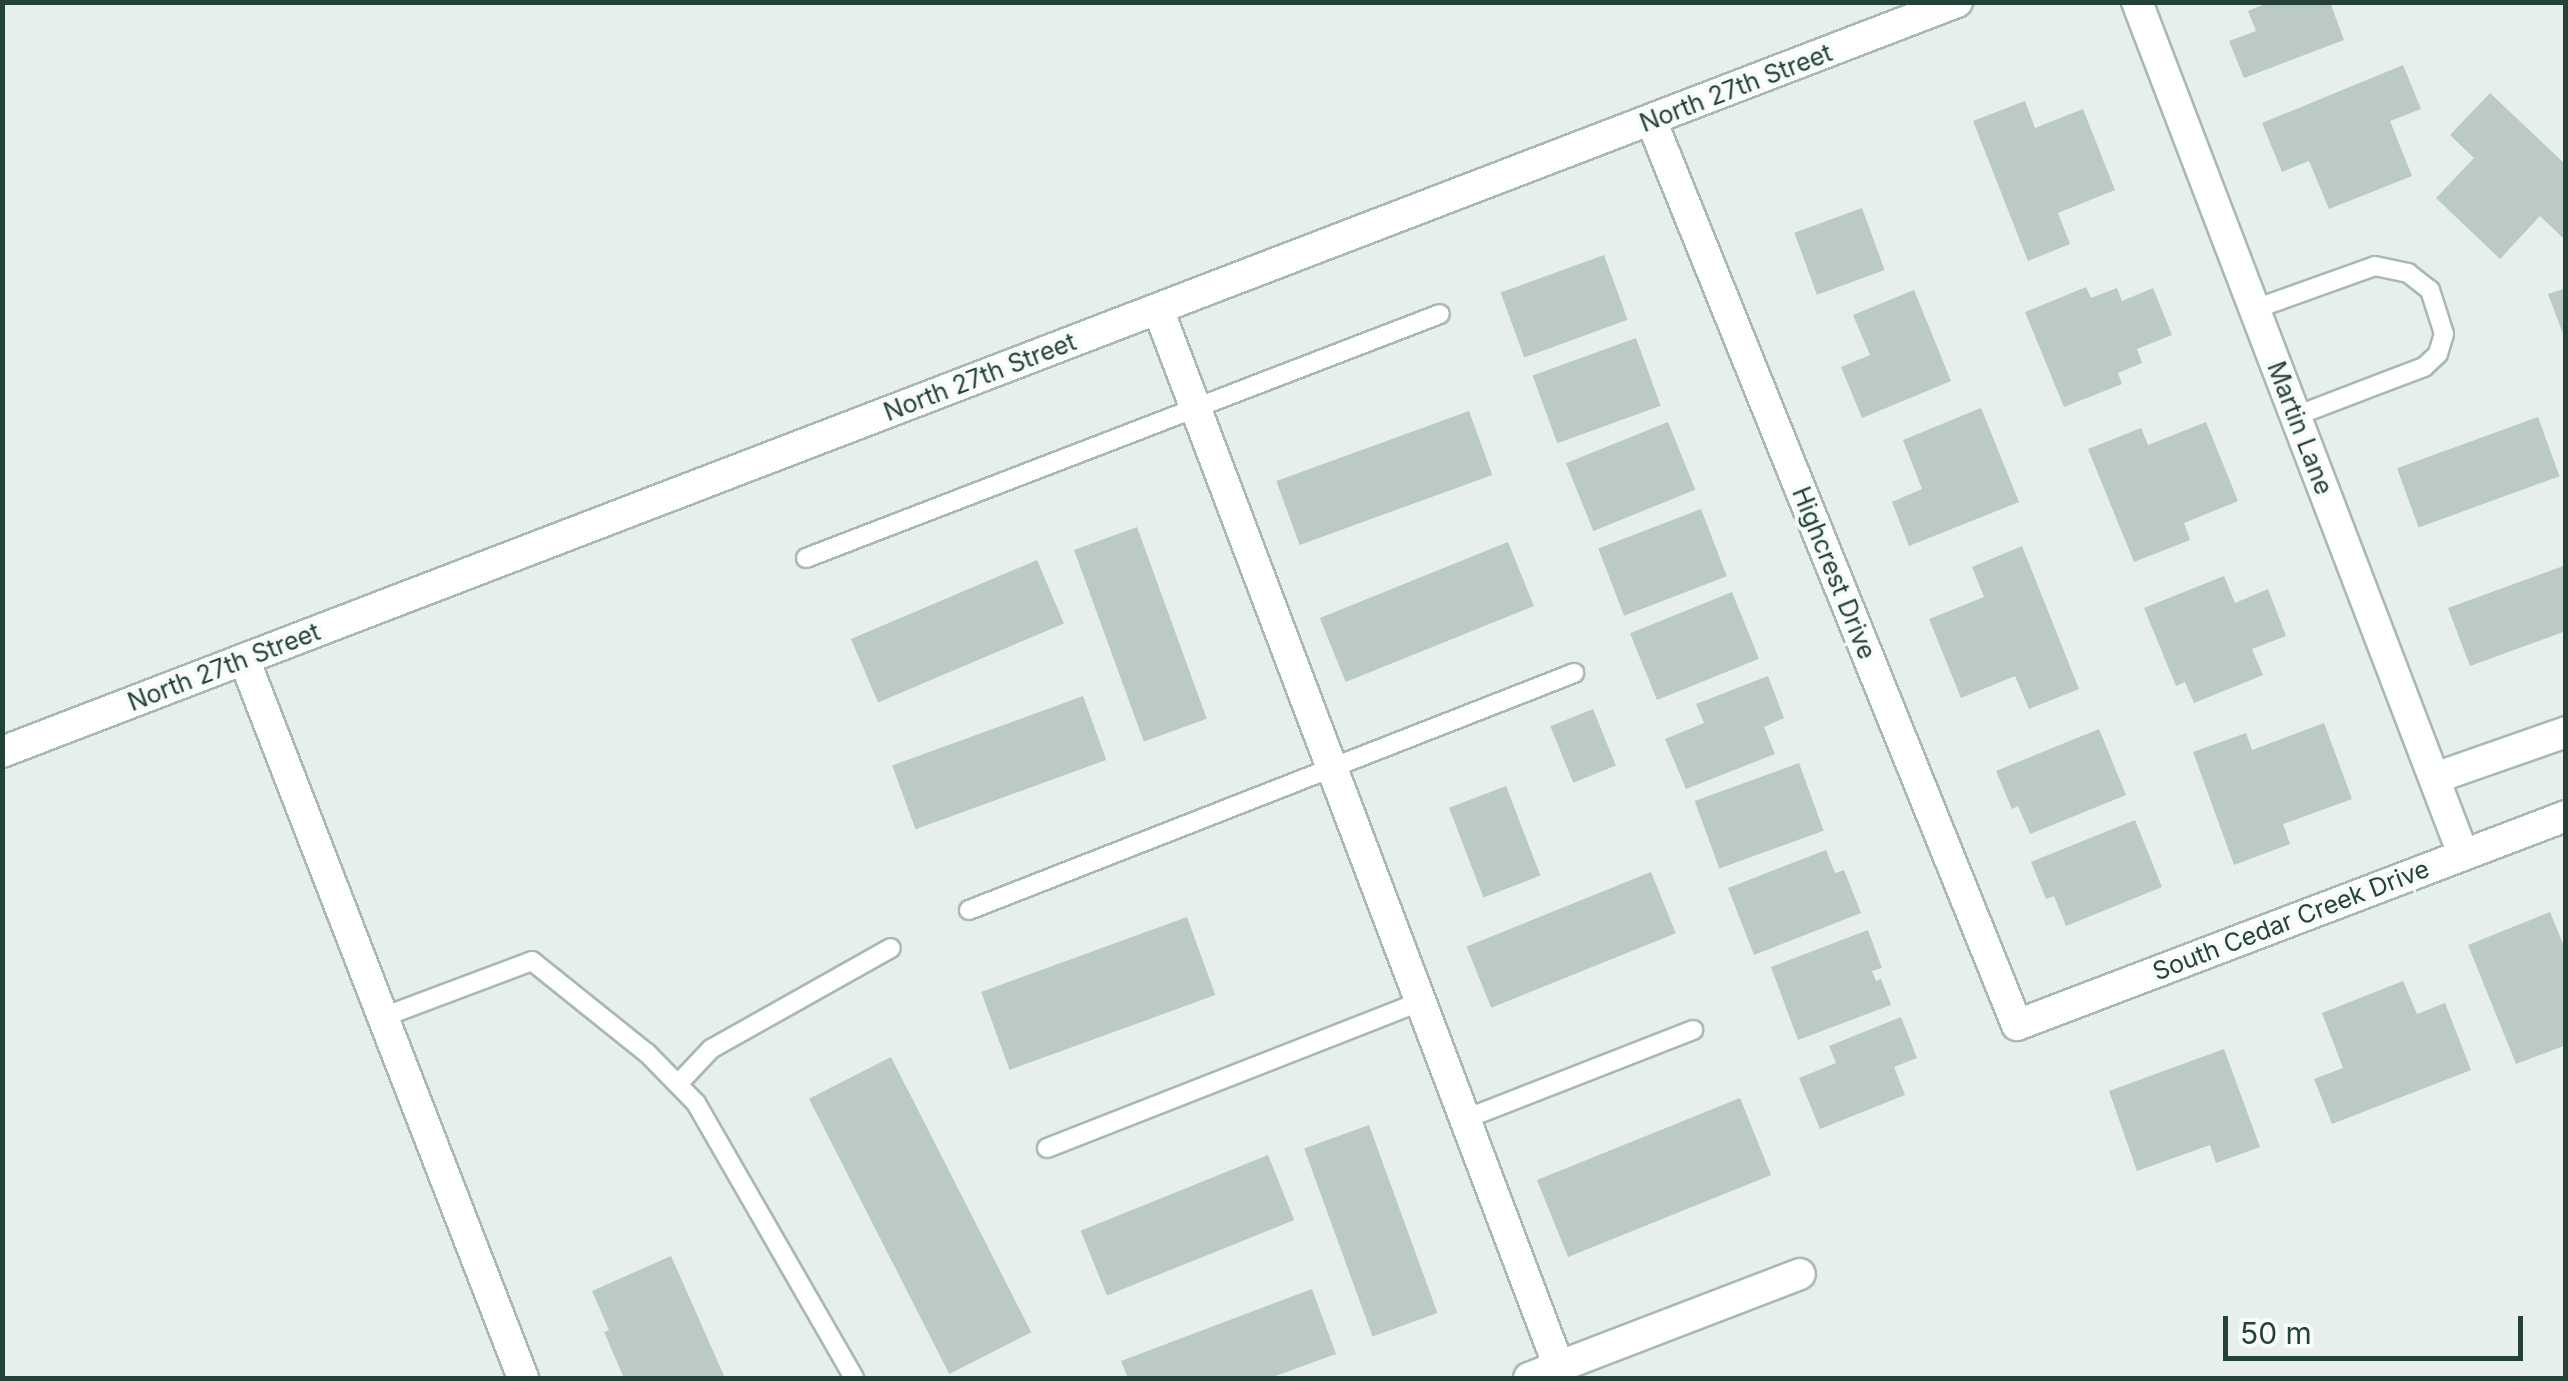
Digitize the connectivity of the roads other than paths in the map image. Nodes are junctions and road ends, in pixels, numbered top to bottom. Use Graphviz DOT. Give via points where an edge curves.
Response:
graph roads {
  1 [pos="1957,2"];
  2 [pos="2137,2"];
  3 [pos="1651,120"];
  4 [pos="1158,309"];
  5 [pos="2255,310"];
  6 [pos="1440,314"];
  7 [pos="1195,408"];
  8 [pos="2296,416"];
  9 [pos="806,558"];
  10 [pos="244,659"];
  11 [pos="1574,673"];
  12 [pos="2566,732"];
  13 [pos="2,752"];
  14 [pos="1332,768"];
  15 [pos="2435,778"];
  16 [pos="2566,816"];
  17 [pos="2462,854"];
  18 [pos="969,910"];
  19 [pos="891,948"];
  20 [pos="1420,1002"];
  21 [pos="383,1017"];
  22 [pos="2016,1025"];
  23 [pos="1692,1030"];
  24 [pos="678,1084"];
  25 [pos="1465,1119"];
  26 [pos="1047,1148"];
  27 [pos="1800,1274"];
  28 [pos="1559,1367"];
  29 [pos="523,1378"];
  30 [pos="854,1378"];
  31 [pos="1529,1378"];
  1 -- 3 [label="street, North 27th Street"];
  2 -- 5 [label="street, Martin Lane"];
  3 -- 4 [label="street, North 27th Street"];
  3 -- 22 [label="street, Highcrest Drive"];
  4 -- 7 [label="street"];
  4 -- 10 [label="street, North 27th Street"];
  5 -- 8 [label="street, Martin Lane"];
  5 -- 8 [label="lane" via="2375,266 2408,274 2430,290 2444,334 2438,354 2424,367"];
  6 -- 7 [label="lane"];
  7 -- 9 [label="lane"];
  7 -- 14 [label="street"];
  8 -- 15 [label="street, Martin Lane"];
  10 -- 13 [label="street, North 27th Street"];
  10 -- 21 [label="street"];
  11 -- 14 [label="lane"];
  12 -- 15 [label="street"];
  14 -- 18 [label="lane"];
  14 -- 20 [label="street"];
  15 -- 17 [label="street, Martin Lane"];
  16 -- 17 [label="street, South Cedar Creek Drive"];
  17 -- 22 [label="street, South Cedar Creek Drive"];
  19 -- 24 [label="lane" via="710,1049"];
  20 -- 25 [label="street"];
  20 -- 26 [label="lane"];
  21 -- 24 [label="lane" via="532,961"];
  21 -- 29 [label="street"];
  23 -- 25 [label="lane"];
  24 -- 30 [label="lane" via="696,1102"];
  25 -- 28 [label="street"];
  27 -- 28 [label="street"];
  28 -- 31 [label="street"];
}
